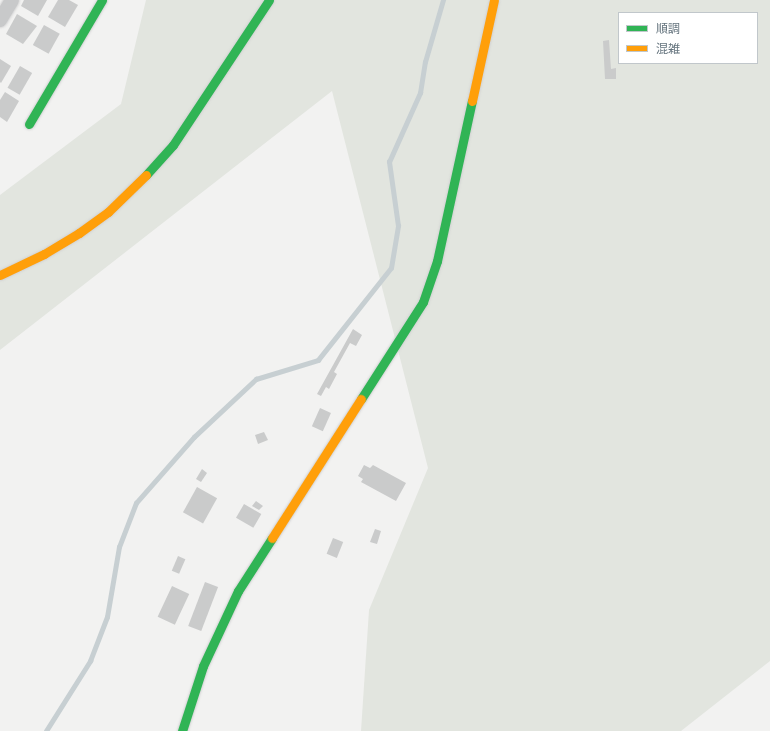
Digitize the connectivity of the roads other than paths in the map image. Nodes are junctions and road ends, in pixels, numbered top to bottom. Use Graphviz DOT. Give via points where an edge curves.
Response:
graph roads {
  1 [pos="12,0"];
  2 [pos="102,0"];
  3 [pos="268,0"];
  4 [pos="494,0"];
  5 [pos="0,20"];
  6 [pos="29,124"];
  7 [pos="0,275"];
  8 [pos="182,731"];
  1 -- 5 [label="street"];
  2 -- 6 [label="street"];
  3 -- 7 [label="street" via="173,145 138,183 108,212 79,233 44,254"];
  4 -- 8 [label="street" via="437,261 423,302 238,591 203,666"];
}
